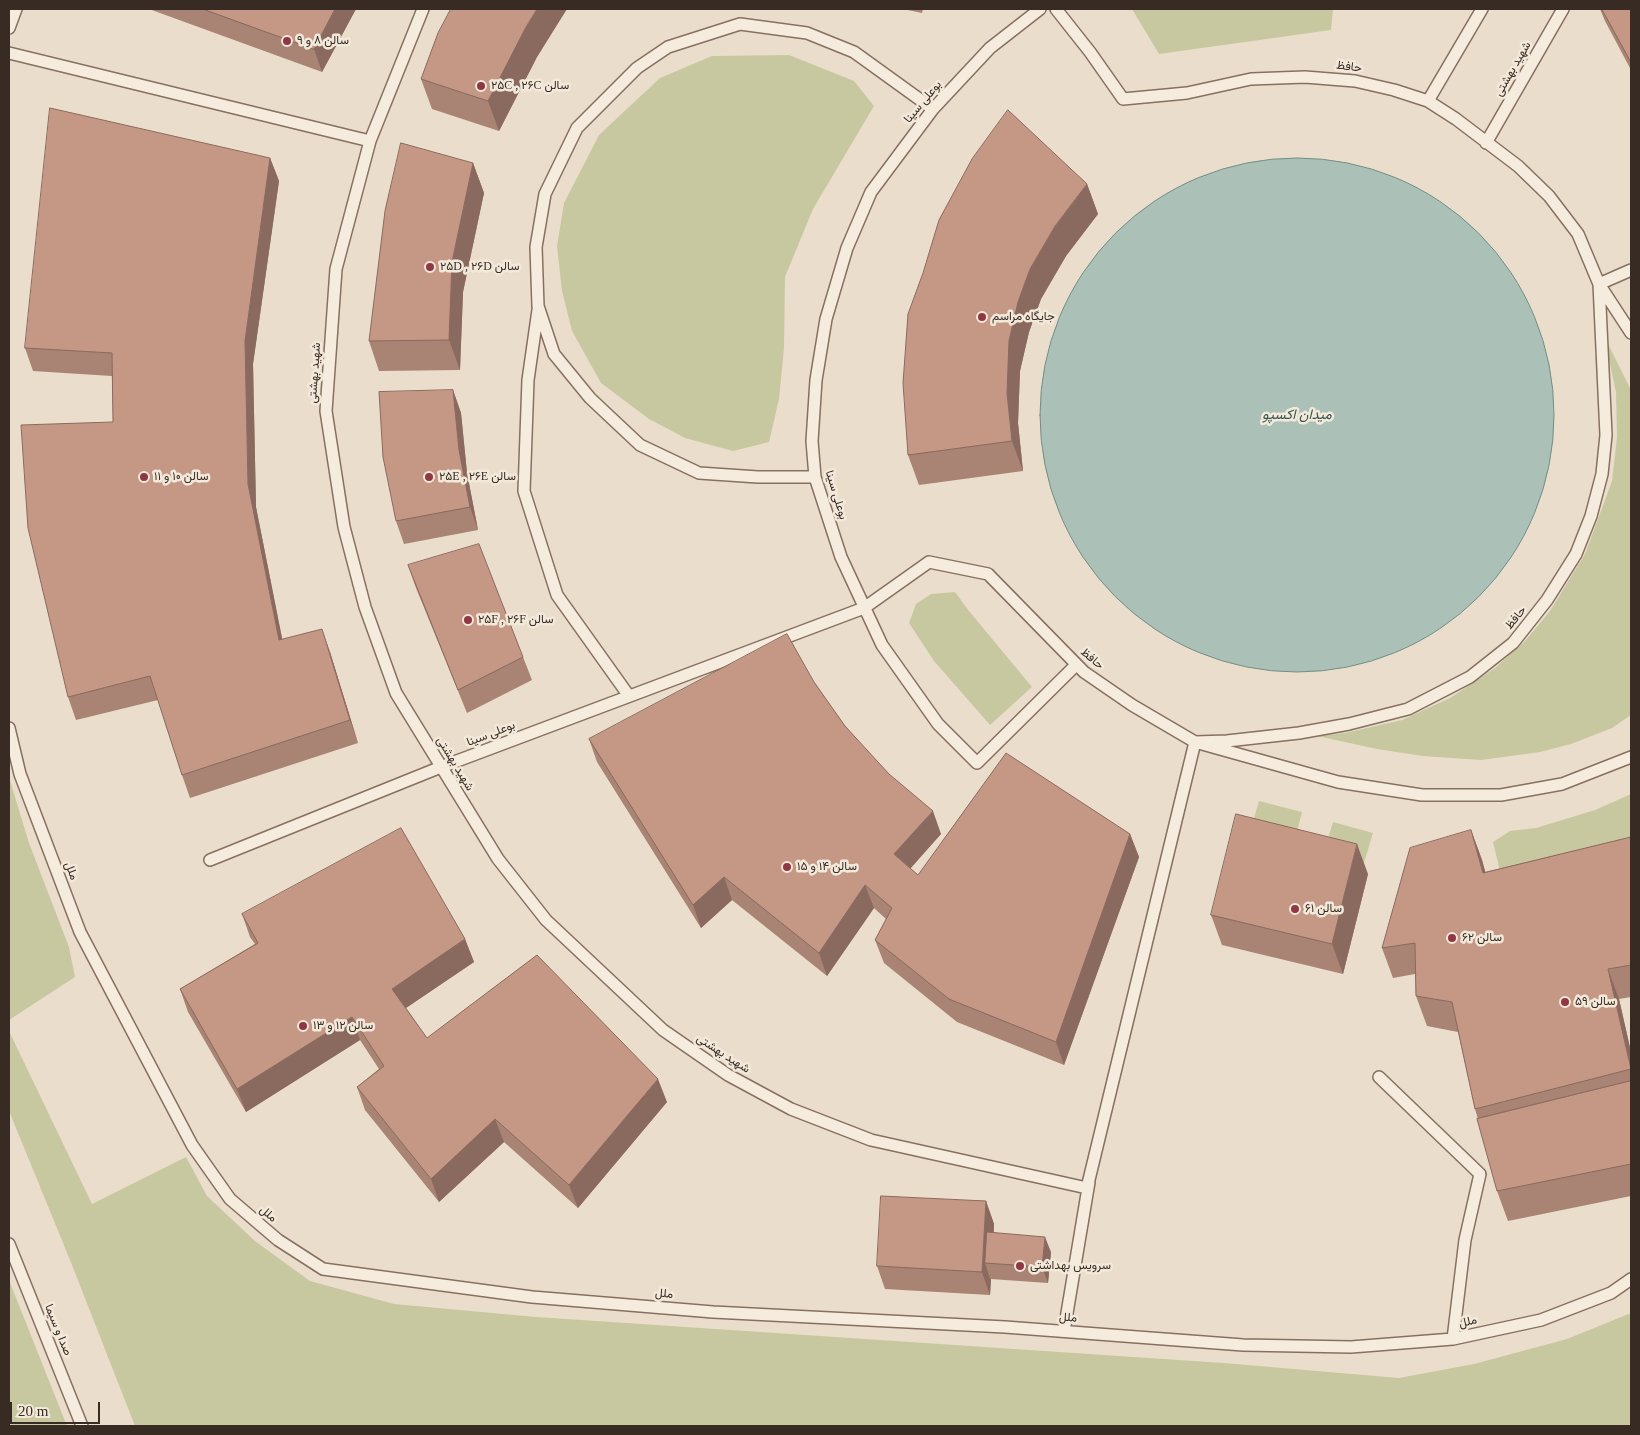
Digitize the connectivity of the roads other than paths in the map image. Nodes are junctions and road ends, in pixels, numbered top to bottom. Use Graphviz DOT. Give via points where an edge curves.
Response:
graph roads {
  1 [pos="16,9"];
  2 [pos="423,9"];
  3 [pos="1040,9"];
  4 [pos="1056,9"];
  5 [pos="1482,9"];
  6 [pos="1564,9"];
  7 [pos="9,28"];
  8 [pos="9,53"];
  9 [pos="1428,101"];
  10 [pos="933,108"];
  11 [pos="370,141"];
  12 [pos="1486,143"];
  13 [pos="1631,270"];
  14 [pos="1599,284"];
  15 [pos="538,306"];
  16 [pos="1631,333"];
  17 [pos="815,477"];
  18 [pos="864,608"];
  19 [pos="1076,664"];
  20 [pos="629,696"];
  21 [pos="9,728"];
  22 [pos="1195,742"];
  23 [pos="1631,757"];
  24 [pos="441,767"];
  25 [pos="210,860"];
  26 [pos="1379,1077"];
  27 [pos="1088,1185"];
  28 [pos="9,1244"];
  29 [pos="1631,1278"];
  30 [pos="1064,1331"];
  31 [pos="1454,1339"];
  32 [pos="82,1426"];
  1 -- 7 [label="lane"];
  2 -- 11 [label="lane, شهید بهشتی"];
  3 -- 10 [label="lane, بوعلی سینا" via="990,48"];
  4 -- 9 [label="lane, حافظ" via="1124,99 1187,93 1251,79 1305,77 1355,81"];
  5 -- 9 [label="lane"];
  6 -- 12 [label="lane, شهید بهشتی"];
  8 -- 11 [label="lane"];
  9 -- 12 [label="lane, حافظ"];
  10 -- 15 [label="lane" via="854,52 806,33 740,24 668,47 637,68 577,128 545,194 536,247"];
  10 -- 17 [label="lane, بوعلی سینا" via="871,192 847,248 826,319 816,380 812,441"];
  11 -- 24 [label="lane, شهید بهشتی" via="336,269 326,411 344,527 365,607 396,693"];
  12 -- 14 [label="lane, حافظ" via="1518,166 1549,196 1578,234"];
  13 -- 14 [label="lane"];
  14 -- 16 [label="lane, حافظ"];
  14 -- 22 [label="lane, حافظ" via="1606,435 1602,474 1591,516 1576,554 1548,600 1513,643 1470,678 1408,709 1299,733"];
  15 -- 17 [label="lane" via="554,354 590,398 640,445 700,473"];
  15 -- 20 [label="lane" via="528,380 524,491 557,595"];
  17 -- 18 [label="lane, بوعلی سینا" via="842,557"];
  18 -- 19 [label="lane, حافظ" via="928,562 988,574"];
  18 -- 19 [label="lane" via="882,645 910,686 938,724 977,763"];
  18 -- 20 [label="lane, بوعلی سینا"];
  19 -- 22 [label="lane, حافظ" via="1132,705"];
  20 -- 24 [label="lane, بوعلی سینا"];
  21 -- 30 [label="lane, ملل" via="20,774 80,932 192,1145 230,1199 278,1240 323,1269 542,1298 714,1312"];
  22 -- 23 [label="lane, حافظ" via="1338,782 1422,795 1501,795 1562,784"];
  22 -- 27 [label="lane"];
  24 -- 25 [label="lane, بوعلی سینا"];
  24 -- 27 [label="lane, شهید بهشتی" via="498,859 546,920 663,1030 728,1075 791,1109 871,1140"];
  26 -- 31 [label="lane" via="1480,1174 1465,1240"];
  27 -- 30 [label="lane"];
  28 -- 32 [label="lane, صدا و سیما"];
  29 -- 31 [label="lane, ملل" via="1611,1293 1541,1320"];
  30 -- 31 [label="lane, ملل" via="1243,1345 1351,1347"];
}
